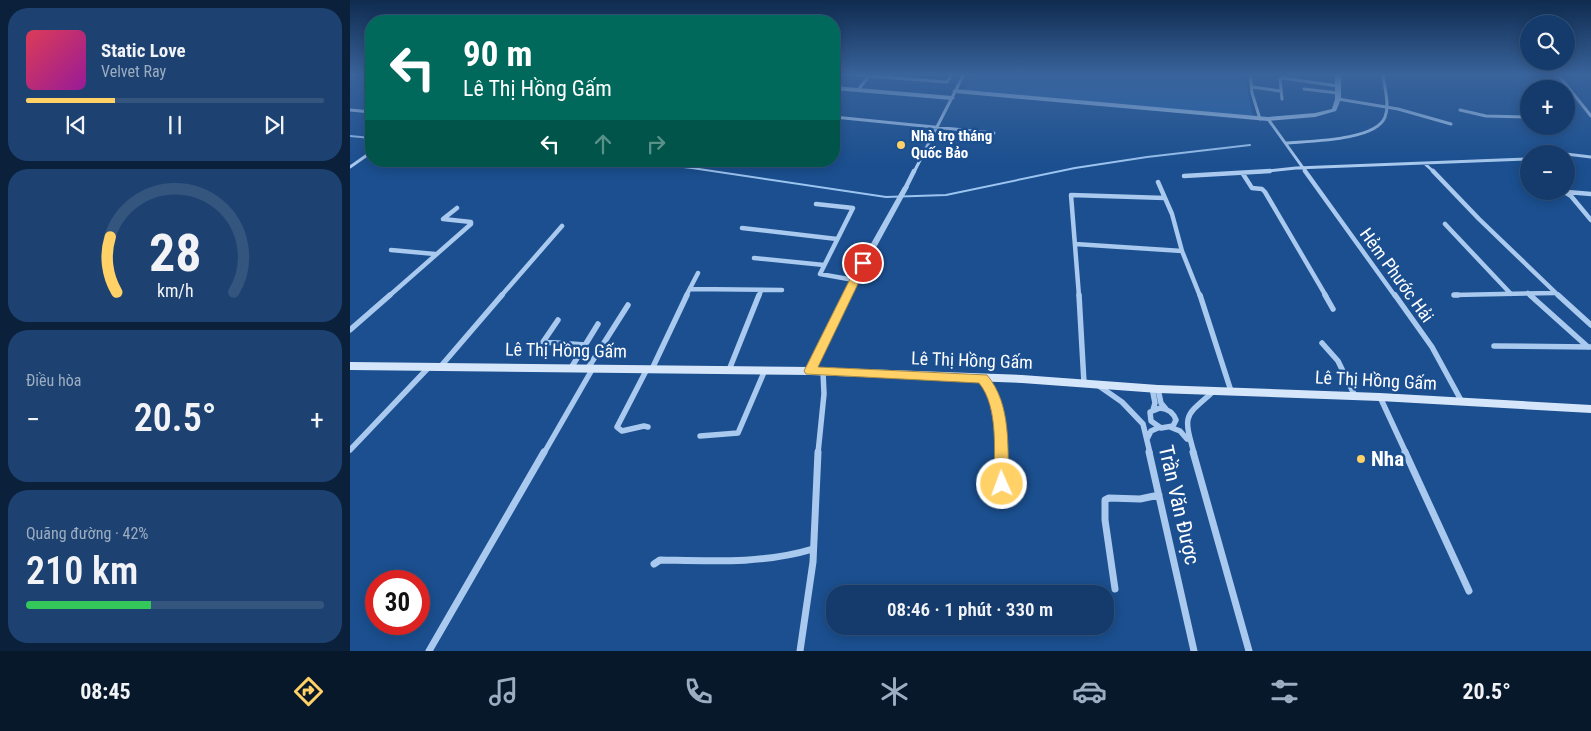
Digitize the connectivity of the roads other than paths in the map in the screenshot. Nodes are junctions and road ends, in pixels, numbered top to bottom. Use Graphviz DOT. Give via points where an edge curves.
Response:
graph roads {
  1 [pos="948,104"];
  2 [pos="1095,104"];
  3 [pos="1256,104"];
  4 [pos="1336,104"];
  5 [pos="1378,104"];
  6 [pos="1386,106"];
  7 [pos="350,110"];
  8 [pos="1460,110"];
  9 [pos="365,111"];
  10 [pos="1589,112"];
  11 [pos="1591,116"];
  12 [pos="1520,117"];
  13 [pos="840,119"];
  14 [pos="1260,119"];
  15 [pos="1268,119"];
  16 [pos="1451,124"];
  17 [pos="936,127"];
  18 [pos="994,133"];
  19 [pos="1286,143"];
  20 [pos="1575,155"];
  21 [pos="365,156"];
  22 [pos="1591,157"];
  23 [pos="1520,159"];
  24 [pos="1424,163"];
  25 [pos="350,166"];
  26 [pos="1304,168"];
  27 [pos="1243,174"];
  28 [pos="1184,176"];
  29 [pos="1158,182"];
  30 [pos="906,187"];
  31 [pos="1591,194"];
  32 [pos="1165,198"];
  33 [pos="816,204"];
  34 [pos="457,208"];
  35 [pos="1591,220"];
  36 [pos="1445,224"];
  37 [pos="562,226"];
  38 [pos="742,228"];
  39 [pos="837,239"];
  40 [pos="1075,244"];
  41 [pos="390,250"];
  42 [pos="1182,250"];
  43 [pos="435,254"];
  44 [pos="754,258"];
  45 [pos="824,265"];
  46 [pos="698,273"];
  47 [pos="854,280"];
  48 [pos="690,289"];
  49 [pos="782,290"];
  50 [pos="761,291"];
  51 [pos="1555,293"];
  52 [pos="1511,294"];
  53 [pos="1528,294"];
  54 [pos="1454,295"];
  55 [pos="628,305"];
  56 [pos="1333,308"];
  57 [pos="558,320"];
  58 [pos="598,324"];
  59 [pos="1591,325"];
  60 [pos="350,330"];
  61 [pos="1322,343"];
  62 [pos="585,345"];
  63 [pos="1494,346"];
  64 [pos="1589,347"];
  65 [pos="350,366"];
  66 [pos="436,366"];
  67 [pos="571,368"];
  68 [pos="591,368"];
  69 [pos="650,369"];
  70 [pos="729,370"];
  71 [pos="766,370"];
  72 [pos="810,371"];
  73 [pos="823,372"];
  74 [pos="983,378"];
  75 [pos="1084,384"];
  76 [pos="1099,386"];
  77 [pos="1155,389"];
  78 [pos="1214,390"];
  79 [pos="1231,391"];
  80 [pos="1355,396"];
  81 [pos="1380,397"];
  82 [pos="1462,402"];
  83 [pos="1166,409"];
  84 [pos="1591,409"];
  85 [pos="1151,413"];
  86 [pos="1175,416"];
  87 [pos="1143,424"];
  88 [pos="1186,426"];
  89 [pos="648,427"];
  90 [pos="1160,427"];
  91 [pos="1170,427"];
  92 [pos="700,436"];
  93 [pos="1147,439"];
  94 [pos="1190,442"];
  95 [pos="350,450"];
  96 [pos="1002,484"];
  97 [pos="1159,495"];
  98 [pos="812,549"];
  99 [pos="654,564"];
  100 [pos="1115,589"];
  101 [pos="1469,591"];
  102 [pos="429,651"];
  103 [pos="800,651"];
  104 [pos="1194,651"];
  105 [pos="1248,651"];
  1 -- 17 [label="street"];
  2 -- 14 [label="street"];
  3 -- 14 [label="street"];
  4 -- 15 [label="street" via="1334,110 1322,114"];
  5 -- 6 [label="street"];
  6 -- 16 [label="street"];
  6 -- 19 [label="street" via="1384,121 1368,132"];
  7 -- 9 [label="street"];
  8 -- 12 [label="street" via="1486,116"];
  10 -- 11 [label="street"];
  13 -- 17 [label="street"];
  14 -- 15 [label="street"];
  15 -- 19 [label="street, Hẻm Phước Hải"];
  17 -- 18 [label="street"];
  17 -- 30 [label="street"];
  19 -- 26 [label="street, Hẻm Phước Hải"];
  20 -- 22 [label="street"];
  21 -- 25 [label="street"];
  23 -- 24 [label="street"];
  24 -- 26 [label="street"];
  24 -- 51 [label="street"];
  26 -- 27 [label="street"];
  26 -- 82 [label="street, Hẻm Phước Hải" via="1432,347"];
  27 -- 28 [label="street"];
  27 -- 56 [label="street" via="1252,188 1265,192"];
  29 -- 32 [label="street"];
  30 -- 47 [label="street"];
  31 -- 35 [label="street" via="1563,192 1571,196"];
  32 -- 40 [label="street" via="1071,195"];
  32 -- 42 [label="street"];
  33 -- 39 [label="street" via="853,208"];
  34 -- 43 [label="street" via="443,219 472,223"];
  36 -- 52 [label="street"];
  37 -- 66 [label="street"];
  38 -- 39 [label="street"];
  39 -- 45 [label="street"];
  40 -- 42 [label="street"];
  40 -- 75 [label="street"];
  41 -- 43 [label="street"];
  42 -- 79 [label="street"];
  43 -- 60 [label="street"];
  44 -- 45 [label="street"];
  45 -- 47 [label="street" via="820,276"];
  46 -- 48 [label="street"];
  47 -- 72 [label="street"];
  48 -- 50 [label="street"];
  48 -- 69 [label="street"];
  49 -- 50 [label="street"];
  50 -- 70 [label="street"];
  51 -- 53 [label="street"];
  51 -- 59 [label="street"];
  52 -- 53 [label="street"];
  52 -- 54 [label="street"];
  53 -- 64 [label="street"];
  55 -- 68 [label="street"];
  57 -- 62 [label="street" via="543,342"];
  58 -- 62 [label="street"];
  61 -- 80 [label="street" via="1338,361"];
  62 -- 67 [label="street"];
  63 -- 64 [label="street"];
  65 -- 66 [label="main road, Lê Thị Hồng Gấm"];
  66 -- 67 [label="main road, Lê Thị Hồng Gấm"];
  66 -- 95 [label="street"];
  67 -- 68 [label="main road, Lê Thị Hồng Gấm"];
  68 -- 69 [label="main road, Lê Thị Hồng Gấm"];
  68 -- 102 [label="street"];
  69 -- 70 [label="main road, Lê Thị Hồng Gấm"];
  69 -- 89 [label="street" via="617,427 622,431"];
  70 -- 71 [label="main road, Lê Thị Hồng Gấm"];
  71 -- 72 [label="main road, Lê Thị Hồng Gấm"];
  71 -- 92 [label="street" via="738,433"];
  72 -- 73 [label="main road, Lê Thị Hồng Gấm"];
  73 -- 74 [label="main road, Lê Thị Hồng Gấm"];
  73 -- 98 [label="street"];
  74 -- 75 [label="main road, Lê Thị Hồng Gấm"];
  74 -- 96 [label="street" via="996,403"];
  75 -- 76 [label="main road, Lê Thị Hồng Gấm"];
  76 -- 77 [label="main road, Lê Thị Hồng Gấm"];
  76 -- 87 [label="street, Trần Văn Được" via="1122,402"];
  77 -- 78 [label="main road, Lê Thị Hồng Gấm"];
  77 -- 83 [label="street"];
  77 -- 85 [label="street"];
  78 -- 79 [label="main road, Lê Thị Hồng Gấm"];
  78 -- 88 [label="street, Trần Văn Được" via="1190,412"];
  79 -- 80 [label="main road, Lê Thị Hồng Gấm"];
  80 -- 81 [label="main road, Lê Thị Hồng Gấm"];
  81 -- 82 [label="main road, Lê Thị Hồng Gấm"];
  81 -- 101 [label="street"];
  82 -- 84 [label="main road, Lê Thị Hồng Gấm"];
  83 -- 85 [label="street"];
  83 -- 86 [label="street"];
  85 -- 87 [label="street"];
  85 -- 90 [label="street" via="1153,424"];
  86 -- 88 [label="street"];
  86 -- 91 [label="street" via="1175,423"];
  87 -- 93 [label="street, Trần Văn Được"];
  88 -- 94 [label="street, Trần Văn Được"];
  90 -- 91 [label="street"];
  90 -- 93 [label="street" via="1151,431"];
  91 -- 94 [label="street"];
  93 -- 97 [label="street, Trần Văn Được"];
  94 -- 105 [label="street, Trần Văn Được"];
  97 -- 100 [label="street" via="1105,500"];
  97 -- 104 [label="street, Trần Văn Được"];
  98 -- 99 [label="street" via="769,559 660,560"];
  98 -- 103 [label="street" via="811,579"];
}
